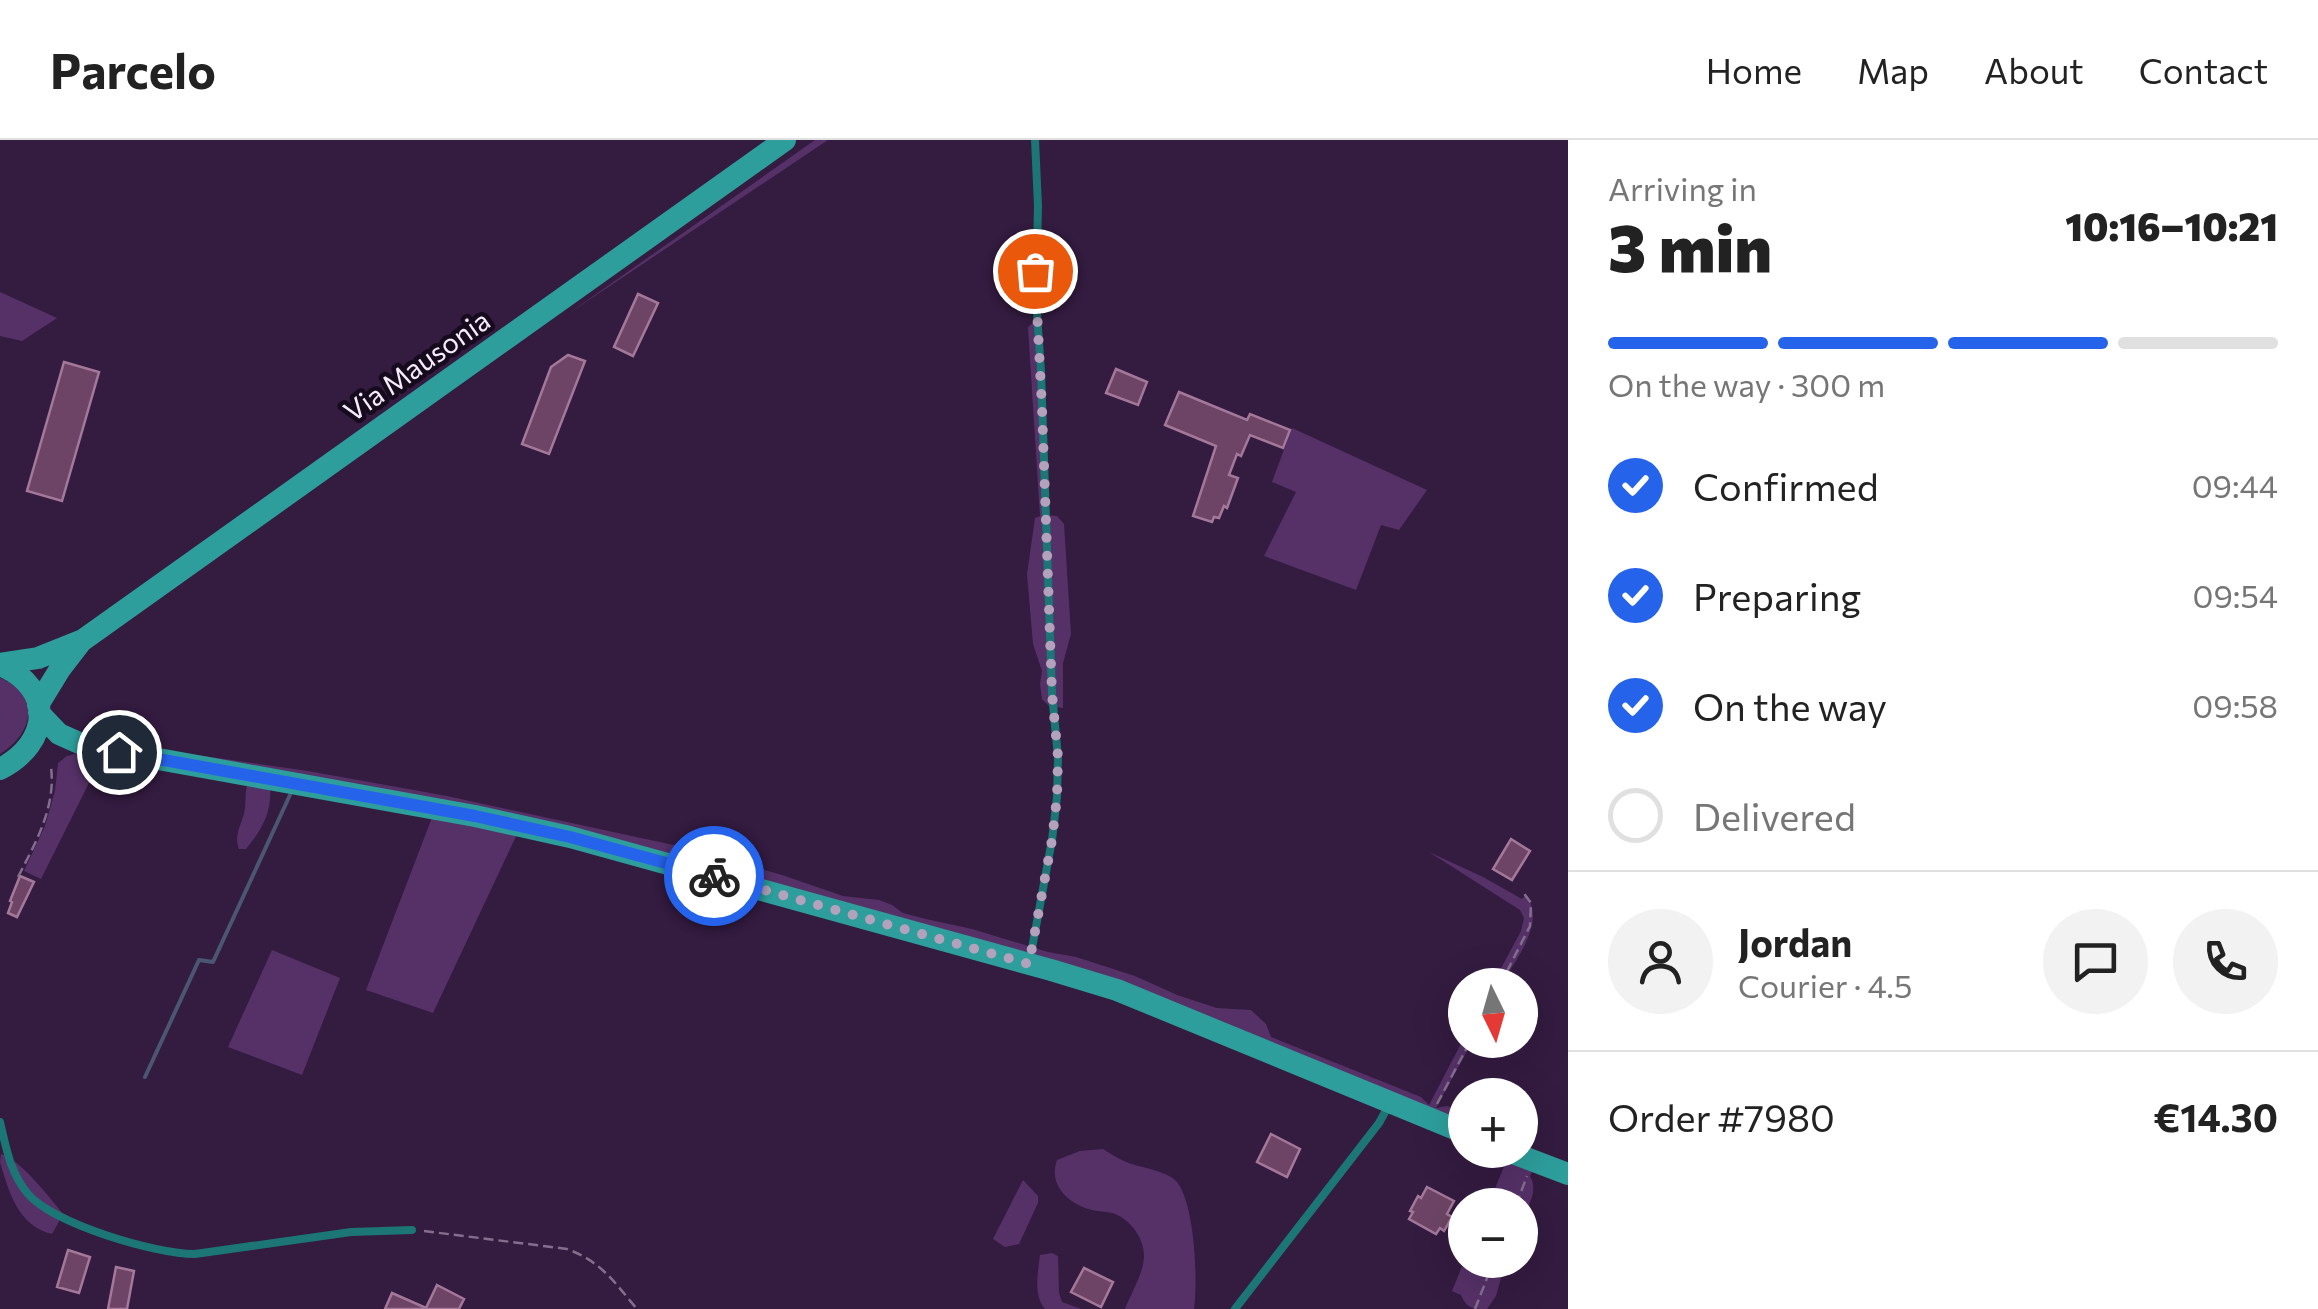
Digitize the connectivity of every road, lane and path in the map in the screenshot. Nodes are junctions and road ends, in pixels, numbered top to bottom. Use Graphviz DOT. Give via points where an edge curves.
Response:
graph roads {
  1 [pos="786,140"];
  2 [pos="1035,140"];
  3 [pos="82,640"];
  4 [pos="0,664"];
  5 [pos="39,709"];
  6 [pos="86,746"];
  7 [pos="7,765"];
  8 [pos="51,766"];
  9 [pos="18,876"];
  10 [pos="1522,891"];
  11 [pos="1029,964"];
  12 [pos="1509,968"];
  13 [pos="1462,1058"];
  14 [pos="1390,1102"];
  15 [pos="1430,1119"];
  16 [pos="0,1122"];
  17 [pos="1448,1126"];
  18 [pos="1538,1162"];
  19 [pos="1568,1174"];
  20 [pos="412,1230"];
  21 [pos="1487,1278"];
  22 [pos="637,1309"];
  23 [pos="1235,1309"];
  24 [pos="1475,1309"];
  1 -- 3 [label="main road, Via Mausonia"];
  2 -- 11 [label="lane" via="1058,757 1052,840"];
  3 -- 4 [label="main road, Via Mausonia"];
  3 -- 5 [label="main road, Via Mausonia"];
  4 -- 5 [label="main road" via="30,684"];
  5 -- 6 [label="main road" via="59,734"];
  5 -- 7 [label="main road, Via Mausonia" via="35,736"];
  6 -- 7 [label="main road"];
  6 -- 11 [label="main road" via="570,837"];
  8 -- 9 [label="path" via="50,808"];
  10 -- 12 [label="path" via="1530,903 1530,926"];
  11 -- 14 [label="main road" via="1117,990"];
  13 -- 15 [label="path"];
  14 -- 15 [label="main road"];
  14 -- 23 [label="lane"];
  15 -- 17 [label="main road"];
  16 -- 20 [label="lane" via="14,1171 40,1205 152,1248 195,1254"];
  18 -- 19 [label="main road"];
  20 -- 22 [label="path" via="567,1249 606,1271"];
  21 -- 24 [label="path"];
}
